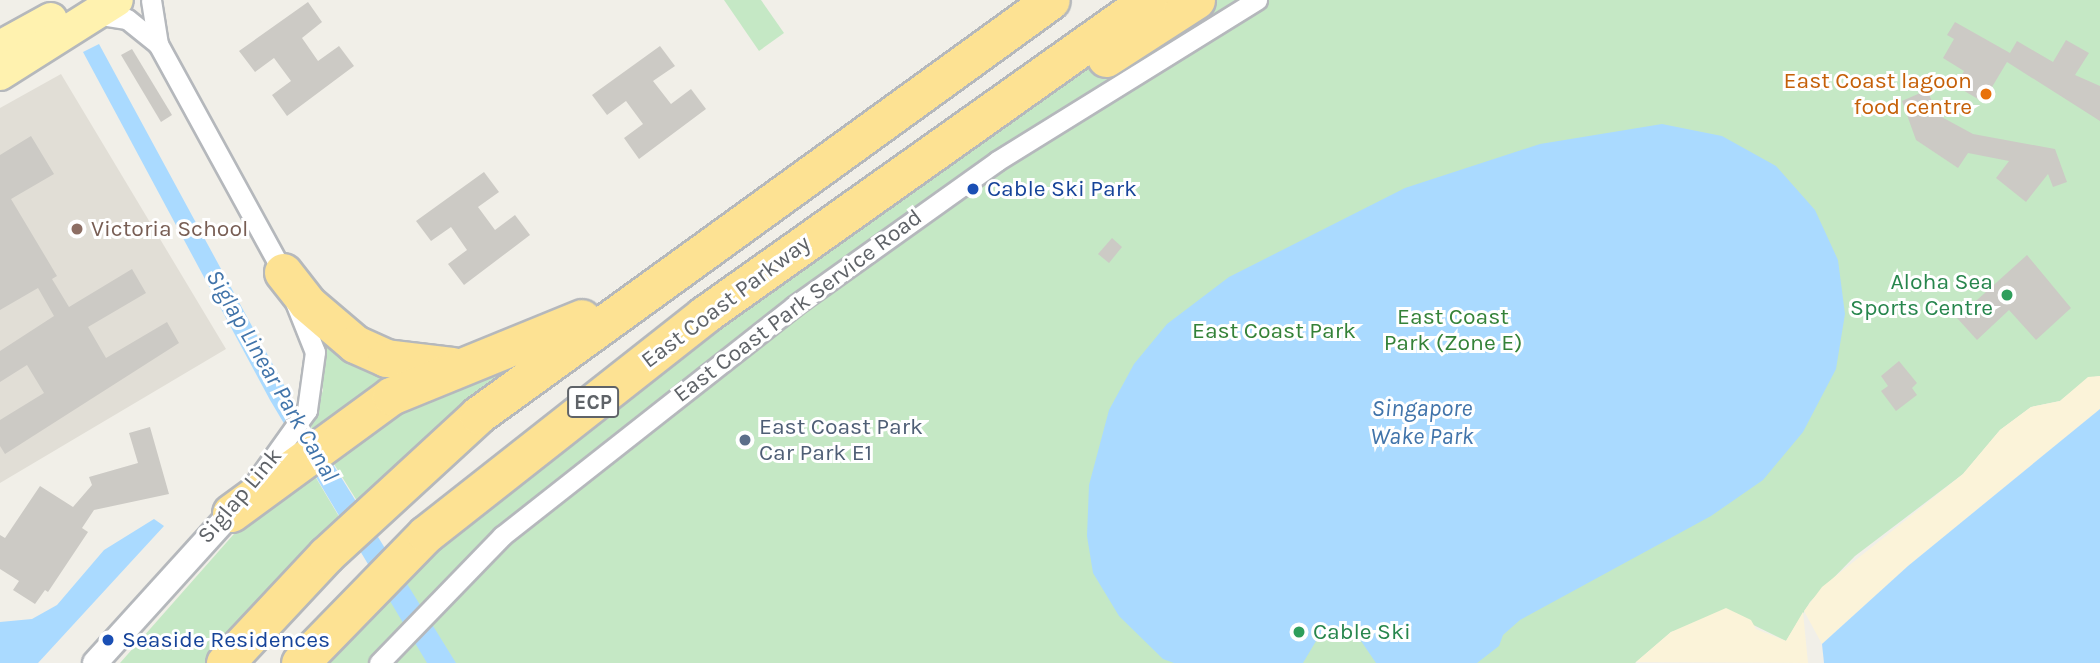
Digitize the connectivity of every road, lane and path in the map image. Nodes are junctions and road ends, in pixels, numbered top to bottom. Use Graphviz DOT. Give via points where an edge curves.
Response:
graph roads {
  1 [pos="151,0"];
  2 [pos="1051,0"];
  3 [pos="1148,0"];
  4 [pos="1196,0"];
  5 [pos="1257,0"];
  6 [pos="99,5"];
  7 [pos="158,44"];
  8 [pos="0,47"];
  9 [pos="0,74"];
  10 [pos="792,251"];
  11 [pos="284,272"];
  12 [pos="668,276"];
  13 [pos="468,365"];
  14 [pos="287,458"];
  15 [pos="231,513"];
  16 [pos="95,663"];
  17 [pos="225,663"];
  18 [pos="300,663"];
  19 [pos="379,663"];
  1 -- 7 [label="street, Siglap Link"];
  2 -- 12 [label="highway, ECP"];
  3 -- 10 [label="highway, East Coast Parkway / ECP"];
  4 -- 10 [label="highway" via="933,171"];
  5 -- 19 [label="street, East Coast Park Service Road" via="997,161 794,306 502,536"];
  6 -- 7 [label="street, Siglap Link" via="127,19"];
  6 -- 8 [label="main road"];
  6 -- 9 [label="main road"];
  7 -- 11 [label="street, Siglap Link"];
  10 -- 18 [label="highway, East Coast Parkway / ECP" via="399,559"];
  11 -- 13 [label="highway" via="307,303 355,344 409,363"];
  11 -- 14 [label="street, Siglap Link" via="315,352 307,410"];
  12 -- 13 [label="highway" via="540,338"];
  12 -- 17 [label="highway, ECP" via="478,415 361,520"];
  13 -- 14 [label="highway" via="391,396 332,436"];
  14 -- 15 [label="highway"];
  15 -- 16 [label="street, Siglap Link"];
}
